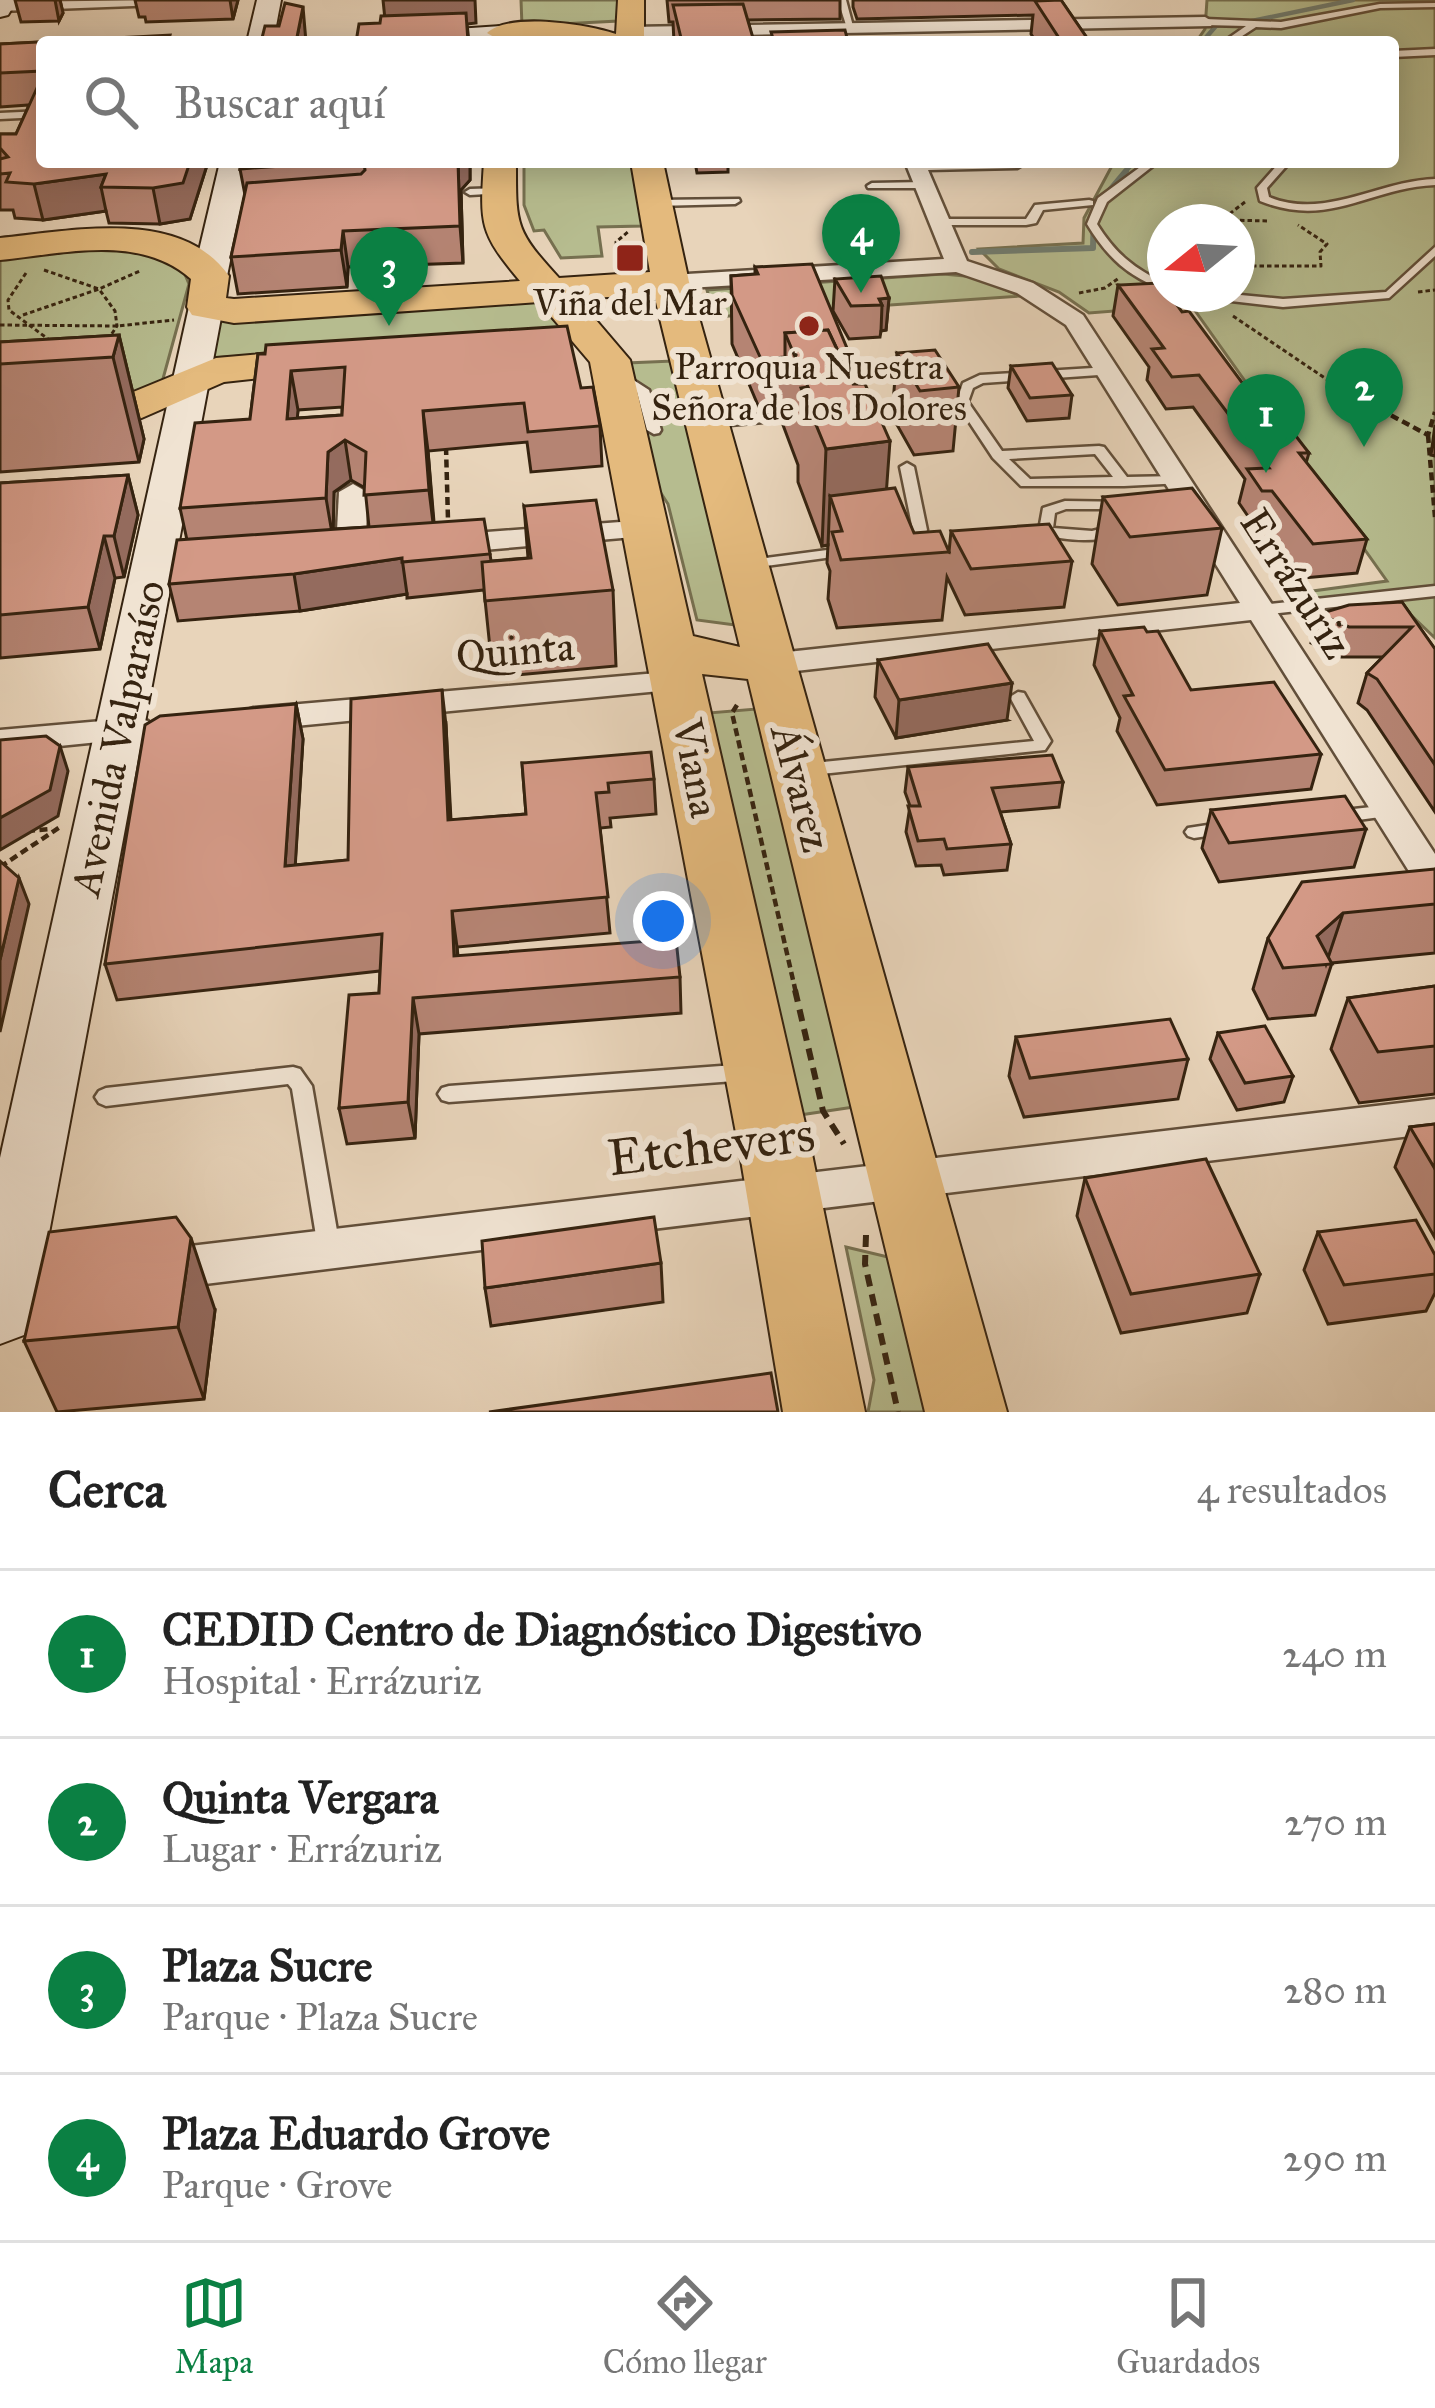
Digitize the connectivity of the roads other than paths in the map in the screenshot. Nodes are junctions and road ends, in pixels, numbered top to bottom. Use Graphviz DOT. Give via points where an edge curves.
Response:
graph roads {
  1 [pos="160,0"];
  2 [pos="269,0"];
  3 [pos="502,0"];
  4 [pos="631,0"];
  5 [pos="842,0"];
  6 [pos="854,0"];
  7 [pos="1014,0"];
  8 [pos="1435,5"];
  9 [pos="2,6"];
  10 [pos="1213,22"];
  11 [pos="1148,23"];
  12 [pos="1102,24"];
  13 [pos="1006,25"];
  14 [pos="1027,25"];
  15 [pos="1253,25"];
  16 [pos="860,32"];
  17 [pos="261,36"];
  18 [pos="499,36"];
  19 [pos="530,36"];
  20 [pos="608,36"];
  21 [pos="625,36"];
  22 [pos="725,36"];
  23 [pos="1006,36"];
  24 [pos="1110,36"];
  25 [pos="1158,36"];
  26 [pos="1236,36"];
  27 [pos="1435,52"];
  28 [pos="1399,54"];
  29 [pos="36,114"];
  30 [pos="0,116"];
  31 [pos="235,168"];
  32 [pos="648,168"];
  33 [pos="1145,168"];
  34 [pos="1280,168"];
  35 [pos="918,170"];
  36 [pos="490,182"];
  37 [pos="1435,182"];
  38 [pos="872,186"];
  39 [pos="734,201"];
  40 [pos="655,202"];
  41 [pos="1089,203"];
  42 [pos="940,222"];
  43 [pos="1435,250"];
  44 [pos="15,258"];
  45 [pos="958,266"];
  46 [pos="1147,280"];
  47 [pos="670,282"];
  48 [pos="548,289"];
  49 [pos="1255,300"];
  50 [pos="196,301"];
  51 [pos="557,347"];
  52 [pos="606,357"];
  53 [pos="358,358"];
  54 [pos="1108,371"];
  55 [pos="190,380"];
  56 [pos="962,402"];
  57 [pos="848,412"];
  58 [pos="824,414"];
  59 [pos="707,423"];
  60 [pos="654,430"];
  61 [pos="0,434"];
  62 [pos="998,455"];
  63 [pos="907,467"];
  64 [pos="1178,480"];
  65 [pos="1124,482"];
  66 [pos="1058,485"];
  67 [pos="353,492"];
  68 [pos="1065,505"];
  69 [pos="647,529"];
  70 [pos="886,547"];
  71 [pos="866,549"];
  72 [pos="744,565"];
  73 [pos="1435,591"];
  74 [pos="1261,610"];
  75 [pos="714,664"];
  76 [pos="1018,698"];
  77 [pos="214,722"];
  78 [pos="143,729"];
  79 [pos="0,741"];
  80 [pos="797,770"];
  81 [pos="1389,812"];
  82 [pos="1324,818"];
  83 [pos="1238,827"];
  84 [pos="1195,832"];
  85 [pos="1429,865"];
  86 [pos="758,1072"];
  87 [pos="449,1094"];
  88 [pos="106,1097"];
  89 [pos="1435,1116"];
  90 [pos="882,1182"];
  91 [pos="782,1193"];
  92 [pos="329,1249"];
  93 [pos="121,1274"];
  94 [pos="14,1293"];
  95 [pos="813,1391"];
  96 [pos="966,1412"];
  1 -- 9 [label="street"];
  2 -- 17 [label="street"];
  3 -- 18 [label="main road"];
  4 -- 21 [label="main road"];
  5 -- 6 [label="lane"];
  5 -- 16 [label="lane"];
  7 -- 14 [label="street"];
  8 -- 15 [label="lane"];
  10 -- 11 [label="street"];
  10 -- 15 [label="lane"];
  11 -- 12 [label="street"];
  11 -- 25 [label="street"];
  12 -- 14 [label="street"];
  12 -- 24 [label="street"];
  13 -- 14 [label="street"];
  13 -- 16 [label="street"];
  13 -- 23 [label="street"];
  15 -- 26 [label="lane"];
  16 -- 22 [label="street"];
  19 -- 20 [label="main road"];
  27 -- 28 [label="lane"];
  29 -- 30 [label="lane"];
  31 -- 50 [label="street, Avenida Valparaíso" via="234,212"];
  32 -- 40 [label="main road, Álvarez"];
  33 -- 46 [label="lane" via="1102,200 1092,224 1112,258"];
  34 -- 37 [label="lane" via="1262,188 1264,199 1307,209"];
  35 -- 38 [label="lane"];
  35 -- 42 [label="street"];
  36 -- 48 [label="main road" via="512,248"];
  39 -- 40 [label="lane"];
  40 -- 47 [label="main road, Álvarez"];
  41 -- 42 [label="lane" via="1039,207 1026,222"];
  42 -- 45 [label="street"];
  43 -- 49 [label="lane" via="1388,295"];
  44 -- 50 [label="main road" via="141,242 173,249 200,264"];
  45 -- 47 [label="street"];
  45 -- 54 [label="street, Errázuriz" via="1048,299 1075,320"];
  47 -- 48 [label="main road"];
  47 -- 59 [label="main road, Álvarez"];
  48 -- 50 [label="main road" via="234,311"];
  48 -- 52 [label="main road"];
  50 -- 55 [label="street, Avenida Valparaíso"];
  51 -- 52 [label="main road"];
  52 -- 60 [label="lane" via="643,390"];
  52 -- 69 [label="main road, Viana"];
  53 -- 55 [label="main road" via="239,366"];
  54 -- 56 [label="lane" via="980,380 967,386"];
  54 -- 64 [label="street, Errázuriz"];
  55 -- 61 [label="main road" via="90,424"];
  55 -- 78 [label="street, Avenida Valparaíso"];
  56 -- 57 [label="lane"];
  56 -- 62 [label="lane"];
  58 -- 59 [label="lane"];
  59 -- 72 [label="main road, Álvarez"];
  62 -- 65 [label="lane" via="1099,450"];
  62 -- 66 [label="lane" via="1016,478"];
  63 -- 70 [label="lane" via="920,530"];
  64 -- 65 [label="lane"];
  64 -- 74 [label="street, Errázuriz"];
  65 -- 66 [label="lane"];
  66 -- 68 [label="lane"];
  67 -- 69 [label="street" via="340,551"];
  68 -- 68 [label="lane" via="1127,506 1138,524 1052,534 1048,511"];
  69 -- 75 [label="main road, Viana"];
  71 -- 72 [label="lane"];
  72 -- 75 [label="main road, Álvarez"];
  73 -- 74 [label="lane"];
  74 -- 75 [label="street, Quinta"];
  74 -- 81 [label="street, Errázuriz"];
  75 -- 77 [label="street, Quinta"];
  75 -- 80 [label="main road, Álvarez"];
  75 -- 86 [label="main road, Viana"];
  76 -- 80 [label="lane" via="1039,746"];
  78 -- 79 [label="street"];
  78 -- 94 [label="street, Avenida Valparaíso" via="79,825"];
  80 -- 90 [label="main road, Álvarez"];
  81 -- 82 [label="lane"];
  81 -- 85 [label="street, Errázuriz"];
  83 -- 84 [label="lane"];
  86 -- 87 [label="lane"];
  86 -- 91 [label="main road, Viana"];
  88 -- 92 [label="lane" via="293,1075 302,1086"];
  89 -- 90 [label="street, Etchevers"];
  90 -- 91 [label="street, Etchevers"];
  90 -- 96 [label="main road, Álvarez"];
  91 -- 92 [label="street, Etchevers"];
  91 -- 95 [label="main road, Viana"];
  92 -- 93 [label="street, Etchevers"];
}
